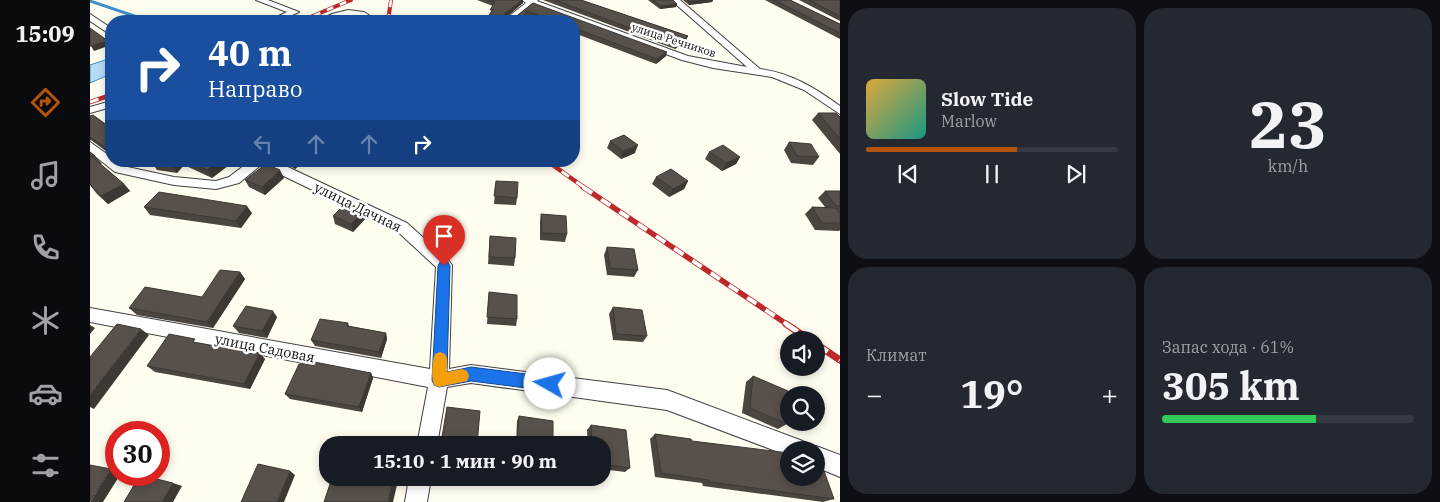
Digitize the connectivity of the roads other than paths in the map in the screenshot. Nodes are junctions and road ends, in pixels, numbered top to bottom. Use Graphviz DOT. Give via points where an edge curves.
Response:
graph roads {
  1 [pos="260,0"];
  2 [pos="675,0"];
  3 [pos="530,1"];
  4 [pos="287,15"];
  5 [pos="336,15"];
  6 [pos="360,15"];
  7 [pos="514,15"];
  8 [pos="568,15"];
  9 [pos="90,17"];
  10 [pos="580,19"];
  11 [pos="105,28"];
  12 [pos="756,70"];
  13 [pos="105,106"];
  14 [pos="90,110"];
  15 [pos="840,111"];
  16 [pos="90,146"];
  17 [pos="105,158"];
  18 [pos="116,167"];
  19 [pos="250,167"];
  20 [pos="277,167"];
  21 [pos="90,315"];
  22 [pos="439,380"];
  23 [pos="429,436"];
  24 [pos="780,442"];
  25 [pos="825,460"];
  26 [pos="840,466"];
  27 [pos="419,486"];
  28 [pos="416,502"];
  1 -- 4 [label="street" via="295,12"];
  2 -- 12 [label="street"];
  3 -- 7 [label="street"];
  3 -- 8 [label="street, улица Речников"];
  5 -- 6 [label="street" via="347,12"];
  9 -- 11 [label="street"];
  10 -- 12 [label="street, улица Речников" via="685,58"];
  12 -- 15 [label="street, улица Речников" via="796,82"];
  13 -- 14 [label="street"];
  16 -- 17 [label="street"];
  18 -- 19 [label="street" via="174,181 216,186 234,180"];
  20 -- 22 [label="street, улица Дачная" via="402,227 444,266"];
  21 -- 22 [label="street, улица Садовая"];
  22 -- 23 [label="street"];
  22 -- 24 [label="street, улица Садовая" via="471,374 667,400"];
  25 -- 26 [label="street"];
  27 -- 28 [label="street"];
}
